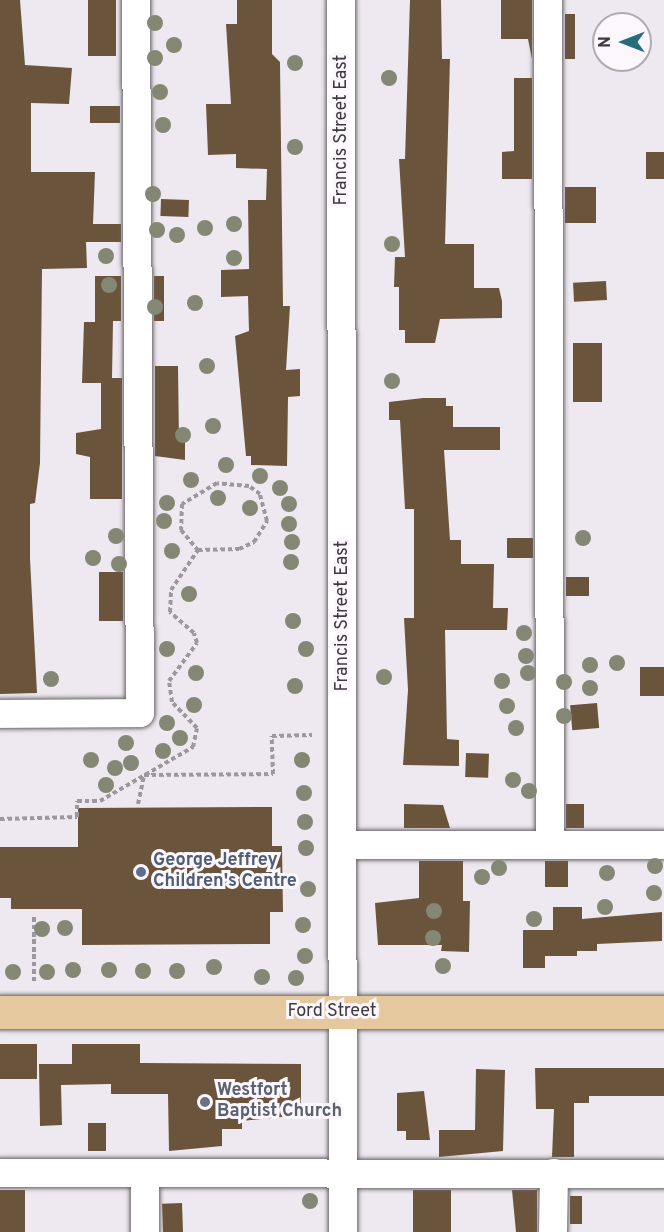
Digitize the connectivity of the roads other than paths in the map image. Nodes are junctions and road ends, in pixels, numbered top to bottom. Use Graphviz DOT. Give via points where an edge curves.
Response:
graph roads {
  1 [pos="136,0"];
  2 [pos="341,0"];
  3 [pos="548,0"];
  4 [pos="0,714"];
  5 [pos="344,845"];
  6 [pos="550,845"];
  7 [pos="664,845"];
  8 [pos="0,1012"];
  9 [pos="343,1012"];
  10 [pos="664,1012"];
  11 [pos="0,1173"];
  12 [pos="145,1173"];
  13 [pos="343,1173"];
  14 [pos="554,1173"];
  15 [pos="664,1174"];
  16 [pos="145,1232"];
  17 [pos="343,1232"];
  18 [pos="553,1232"];
  1 -- 4 [label="street" via="140,713"];
  2 -- 5 [label="street, Francis Street East"];
  3 -- 6 [label="street"];
  5 -- 6 [label="street"];
  5 -- 9 [label="street, Francis Street East"];
  6 -- 7 [label="street"];
  8 -- 9 [label="main road, Ford Street"];
  9 -- 10 [label="main road, Ford Street"];
  9 -- 13 [label="street, Francis Street East"];
  11 -- 12 [label="street"];
  12 -- 13 [label="street"];
  12 -- 16 [label="street"];
  13 -- 14 [label="street"];
  13 -- 17 [label="street, Francis Street East"];
  14 -- 15 [label="street"];
  14 -- 18 [label="street"];
}
